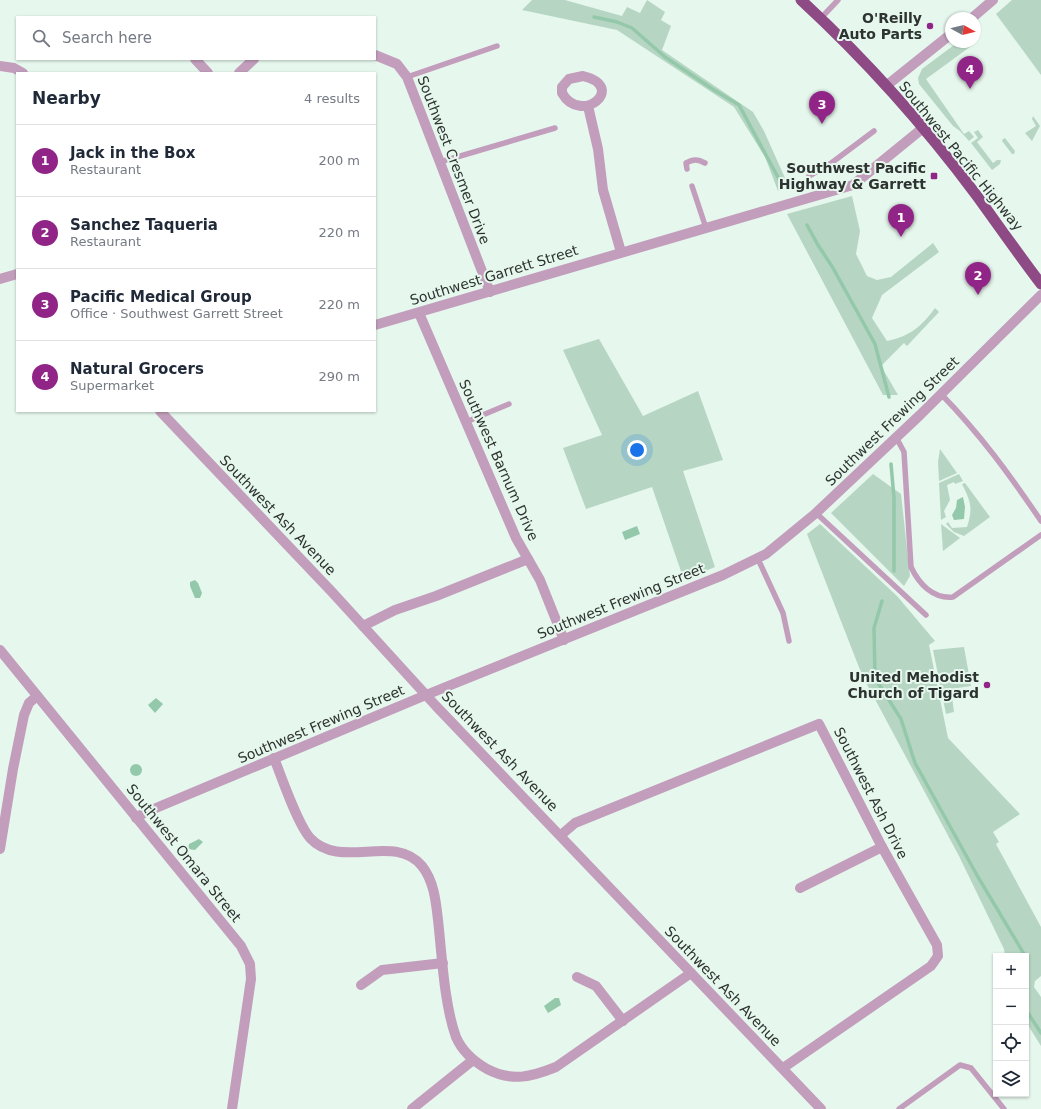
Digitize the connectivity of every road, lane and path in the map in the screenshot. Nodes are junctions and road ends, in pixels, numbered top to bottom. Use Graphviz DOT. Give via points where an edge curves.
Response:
graph roads {
  1 [pos="801,0"];
  2 [pos="838,0"];
  3 [pos="993,0"];
  4 [pos="979,12"];
  5 [pos="821,18"];
  6 [pos="945,39"];
  7 [pos="497,46"];
  8 [pos="376,55"];
  9 [pos="196,60"];
  10 [pos="253,60"];
  11 [pos="0,66"];
  12 [pos="22,72"];
  13 [pos="207,72"];
  14 [pos="240,72"];
  15 [pos="407,77"];
  16 [pos="886,86"];
  17 [pos="588,106"];
  18 [pos="555,128"];
  19 [pos="922,128"];
  20 [pos="874,131"];
  21 [pos="440,162"];
  22 [pos="705,163"];
  23 [pos="687,170"];
  24 [pos="809,176"];
  25 [pos="692,186"];
  26 [pos="706,228"];
  27 [pos="621,252"];
  28 [pos="16,274"];
  29 [pos="0,279"];
  30 [pos="1041,284"];
  31 [pos="490,292"];
  32 [pos="1041,295"];
  33 [pos="419,313"];
  34 [pos="376,325"];
  35 [pos="941,394"];
  36 [pos="509,404"];
  37 [pos="161,412"];
  38 [pos="466,422"];
  39 [pos="896,437"];
  40 [pos="816,513"];
  41 [pos="1041,521"];
  42 [pos="1041,534"];
  43 [pos="528,559"];
  44 [pos="758,559"];
  45 [pos="926,614"];
  46 [pos="363,626"];
  47 [pos="564,640"];
  48 [pos="789,641"];
  49 [pos="0,650"];
  50 [pos="426,695"];
  51 [pos="37,696"];
  52 [pos="274,758"];
  53 [pos="136,818"];
  54 [pos="561,835"];
  55 [pos="882,847"];
  56 [pos="0,849"];
  57 [pos="800,888"];
  58 [pos="443,963"];
  59 [pos="691,973"];
  60 [pos="577,977"];
  61 [pos="361,985"];
  62 [pos="623,1021"];
  63 [pos="473,1060"];
  64 [pos="784,1068"];
  65 [pos="232,1109"];
  66 [pos="412,1109"];
  67 [pos="821,1109"];
  68 [pos="899,1109"];
  69 [pos="1004,1109"];
  1 -- 5 [label="highway, Southwest Pacific Highway"];
  2 -- 5 [label="lane"];
  3 -- 4 [label="street"];
  5 -- 16 [label="highway, Southwest Pacific Highway"];
  6 -- 16 [label="street"];
  7 -- 15 [label="lane"];
  8 -- 15 [label="street, Southwest Cresmer Drive" via="398,64"];
  9 -- 13 [label="street"];
  10 -- 14 [label="street"];
  11 -- 12 [label="street"];
  15 -- 21 [label="street, Southwest Cresmer Drive"];
  16 -- 19 [label="highway, Southwest Pacific Highway"];
  17 -- 27 [label="street" via="598,149 603,190"];
  18 -- 21 [label="lane"];
  19 -- 26 [label="street, Southwest Garrett Street" via="854,185"];
  19 -- 30 [label="highway, Southwest Pacific Highway" via="976,195"];
  20 -- 24 [label="lane" via="830,164"];
  21 -- 31 [label="street, Southwest Cresmer Drive"];
  22 -- 23 [label="lane" via="695,159 686,163"];
  25 -- 26 [label="lane"];
  26 -- 27 [label="street, Southwest Garrett Street"];
  27 -- 31 [label="street, Southwest Garrett Street"];
  28 -- 29 [label="street"];
  31 -- 33 [label="street, Southwest Garrett Street"];
  32 -- 35 [label="street, Southwest Frewing Street"];
  33 -- 34 [label="street, Southwest Garrett Street"];
  33 -- 38 [label="street, Southwest Barnum Drive"];
  35 -- 39 [label="street, Southwest Frewing Street"];
  35 -- 41 [label="lane" via="972,426 1004,466"];
  36 -- 38 [label="lane"];
  37 -- 46 [label="street, Southwest Ash Avenue"];
  38 -- 43 [label="street, Southwest Barnum Drive" via="516,538"];
  39 -- 40 [label="street, Southwest Frewing Street"];
  39 -- 42 [label="lane" via="904,452 911,567 918,580 933,593 944,598 953,596"];
  40 -- 44 [label="street, Southwest Frewing Street"];
  40 -- 45 [label="lane"];
  43 -- 46 [label="street" via="395,610"];
  43 -- 47 [label="street, Southwest Barnum Drive" via="540,580"];
  44 -- 47 [label="street, Southwest Frewing Street"];
  44 -- 48 [label="lane" via="783,613"];
  46 -- 50 [label="street, Southwest Ash Avenue"];
  47 -- 50 [label="street, Southwest Frewing Street"];
  49 -- 51 [label="street, Southwest Omara Street"];
  50 -- 52 [label="street, Southwest Frewing Street"];
  50 -- 54 [label="street, Southwest Ash Avenue"];
  51 -- 53 [label="street, Southwest Omara Street"];
  51 -- 56 [label="street" via="29,703 24,715"];
  52 -- 53 [label="street, Southwest Frewing Street"];
  52 -- 58 [label="street" via="304,830 311,839 325,849 342,853 377,851 404,854 421,865 429,876 436,901"];
  53 -- 65 [label="street, Southwest Omara Street" via="234,936 250,964 251,987"];
  54 -- 55 [label="street, Southwest Ash Drive" via="575,823 819,724"];
  54 -- 59 [label="street, Southwest Ash Avenue"];
  55 -- 57 [label="street"];
  55 -- 64 [label="street, Southwest Ash Drive" via="937,946 938,956 931,966"];
  58 -- 61 [label="street" via="382,970"];
  58 -- 63 [label="street" via="456,1037"];
  59 -- 62 [label="street"];
  59 -- 64 [label="street, Southwest Ash Avenue"];
  60 -- 62 [label="street" via="596,986"];
  62 -- 63 [label="street" via="556,1067 533,1076 516,1078 504,1075"];
  63 -- 66 [label="street"];
  64 -- 67 [label="street, Southwest Ash Avenue"];
  68 -- 69 [label="lane" via="960,1065 971,1068"];
}
